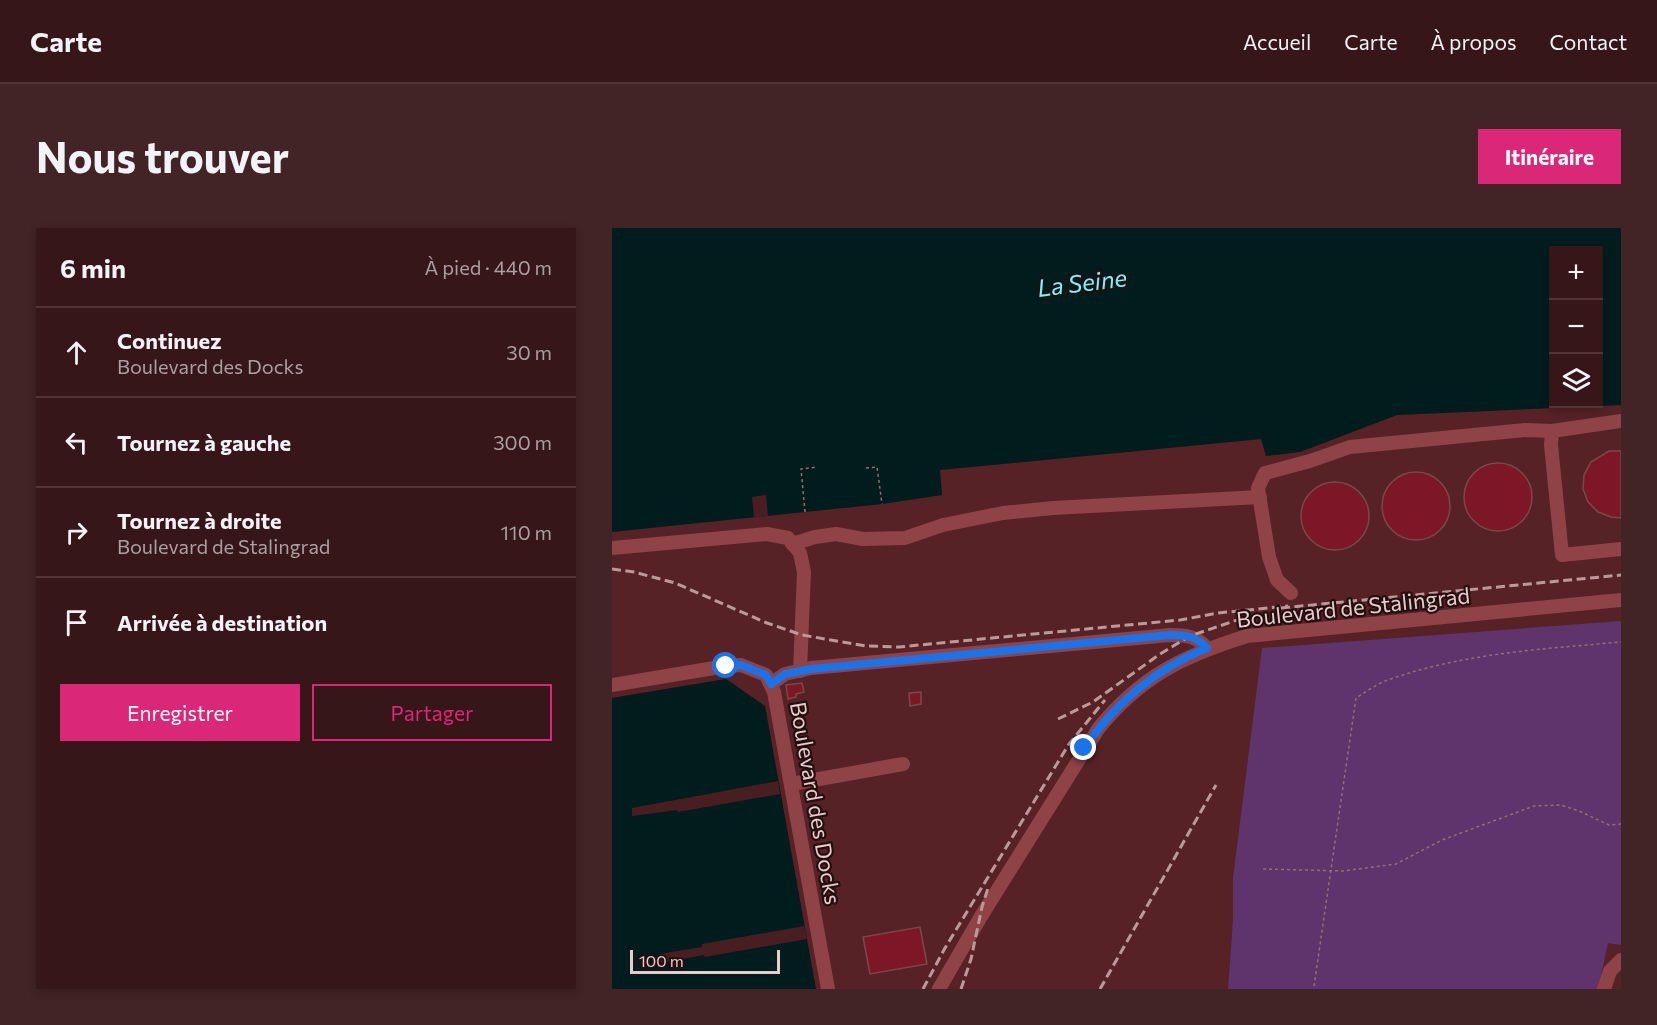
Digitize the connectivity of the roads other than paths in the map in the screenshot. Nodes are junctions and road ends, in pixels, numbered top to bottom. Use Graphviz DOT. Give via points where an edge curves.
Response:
graph roads {
  1 [pos="1621,421"];
  2 [pos="1552,431"];
  3 [pos="1260,497"];
  4 [pos="792,544"];
  5 [pos="612,548"];
  6 [pos="1621,549"];
  7 [pos="1291,593"];
  8 [pos="1621,600"];
  9 [pos="1207,648"];
  10 [pos="800,671"];
  11 [pos="771,684"];
  12 [pos="612,685"];
  13 [pos="903,764"];
  14 [pos="791,784"];
  15 [pos="1621,960"];
  16 [pos="828,989"];
  17 [pos="939,989"];
  18 [pos="1604,989"];
  1 -- 2 [label="street"];
  2 -- 3 [label="street" via="1525,430 1350,447 1265,473 1258,488"];
  2 -- 6 [label="street" via="1562,555"];
  3 -- 4 [label="street" via="1053,508 943,525 905,538 863,539 836,534"];
  3 -- 7 [label="street" via="1269,557 1277,580"];
  4 -- 5 [label="street" via="788,538 767,534"];
  4 -- 10 [label="street" via="800,553 804,572"];
  8 -- 9 [label="street, Boulevard de Stalingrad" via="1247,636"];
  9 -- 10 [label="street" via="1190,636 1170,635"];
  9 -- 17 [label="street, Boulevard de Stalingrad" via="1156,675 1122,701 1102,723"];
  10 -- 11 [label="street" via="785,674"];
  11 -- 12 [label="street, Boulevard des Docks" via="766,675 741,665"];
  11 -- 14 [label="street, Boulevard des Docks"];
  13 -- 14 [label="street"];
  14 -- 16 [label="street, Boulevard des Docks"];
  15 -- 18 [label="street" via="1610,971"];
}
